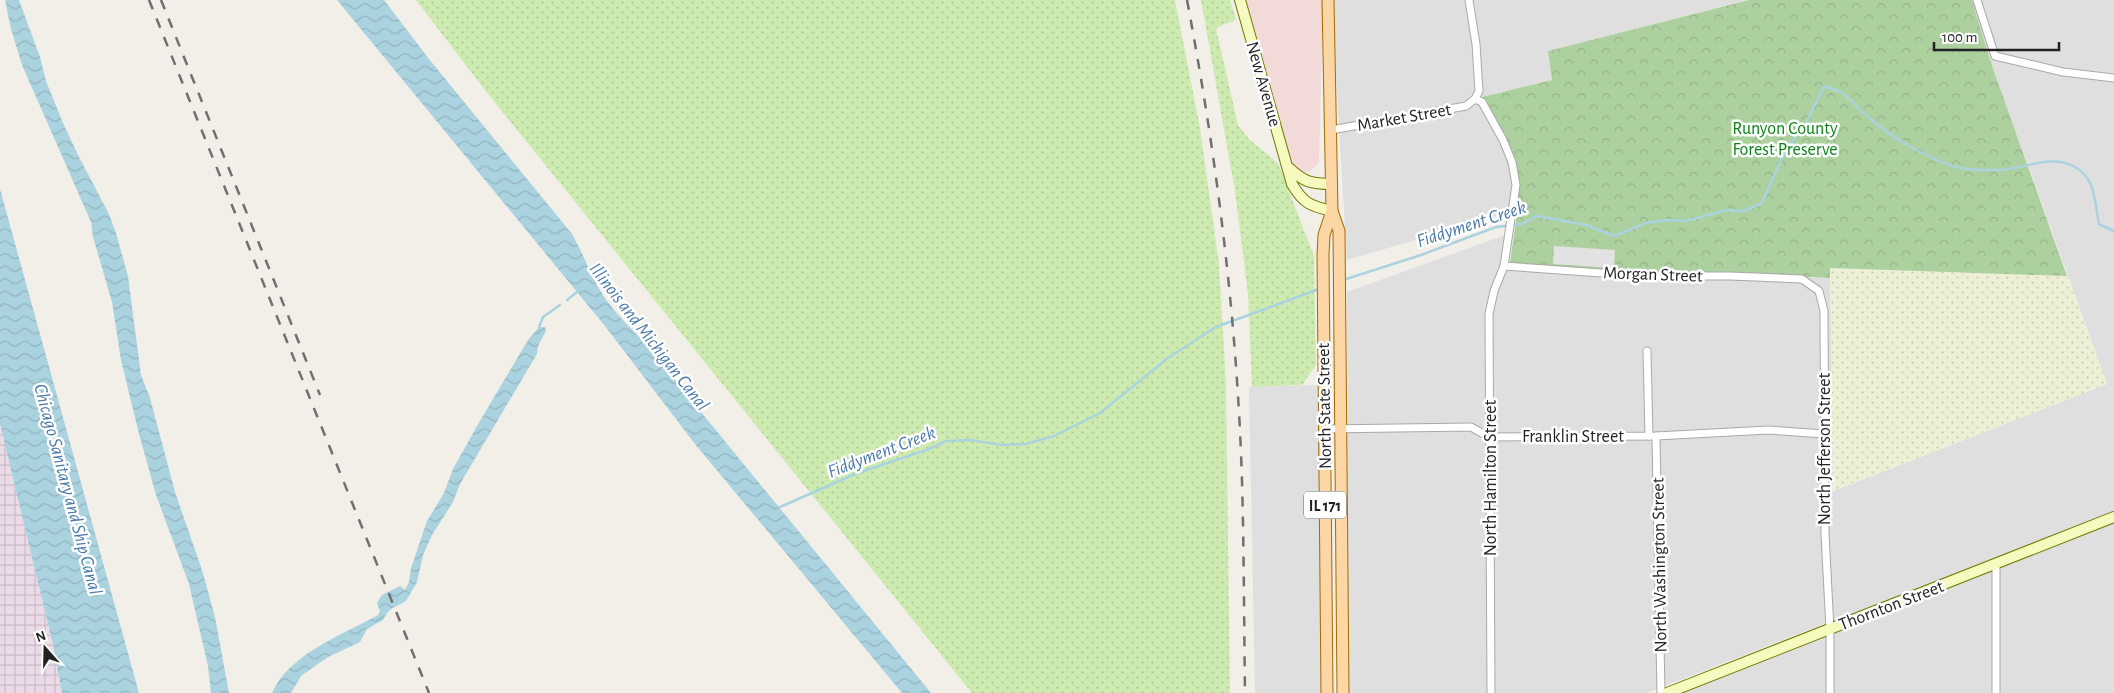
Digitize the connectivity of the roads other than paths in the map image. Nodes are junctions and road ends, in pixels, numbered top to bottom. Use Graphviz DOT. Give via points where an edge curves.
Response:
graph roads {
  1 [pos="1240,0"];
  2 [pos="1328,0"];
  3 [pos="1469,0"];
  4 [pos="1977,0"];
  5 [pos="2114,78"];
  6 [pos="1475,99"];
  7 [pos="1330,130"];
  8 [pos="1289,168"];
  9 [pos="1332,184"];
  10 [pos="1332,211"];
  11 [pos="1504,266"];
  12 [pos="1802,280"];
  13 [pos="1647,350"];
  14 [pos="1341,428"];
  15 [pos="1324,429"];
  16 [pos="1824,434"];
  17 [pos="1489,436"];
  18 [pos="1653,436"];
  19 [pos="2114,517"];
  20 [pos="1996,564"];
  21 [pos="1830,629"];
  22 [pos="1327,693"];
  23 [pos="1342,693"];
  24 [pos="1491,693"];
  25 [pos="1661,693"];
  26 [pos="1667,693"];
  27 [pos="1830,693"];
  28 [pos="1996,693"];
  1 -- 8 [label="street, New Avenue"];
  2 -- 7 [label="main road, North State Street / IL 171"];
  3 -- 6 [label="street" via="1479,91"];
  4 -- 5 [label="street" via="1995,56 2063,72"];
  6 -- 7 [label="street, Market Street" via="1466,106"];
  6 -- 11 [label="street, North Hamilton Street" via="1482,102 1488,111 1512,162 1516,185"];
  7 -- 9 [label="main road, North State Street / IL 171"];
  8 -- 9 [label="street" via="1314,184"];
  8 -- 10 [label="street, New Avenue" via="1292,184 1300,197 1312,206"];
  9 -- 10 [label="main road, North State Street / IL 171"];
  10 -- 14 [label="main road, North State Street / IL 171" via="1340,231"];
  10 -- 15 [label="main road, North State Street / IL 171" via="1324,235 1323,254"];
  11 -- 12 [label="street, Morgan Street" via="1643,276"];
  11 -- 17 [label="street, North Hamilton Street" via="1489,314"];
  12 -- 16 [label="street, North Jefferson Street" via="1819,291 1824,311"];
  13 -- 18 [label="street, North Washington Street"];
  14 -- 15 [label="street, Franklin Street"];
  14 -- 17 [label="street, Franklin Street" via="1471,427"];
  14 -- 23 [label="main road, North State Street / IL 171"];
  15 -- 22 [label="main road, North State Street / IL 171"];
  16 -- 18 [label="street, Franklin Street" via="1768,430"];
  16 -- 21 [label="street, North Jefferson Street"];
  17 -- 18 [label="street, Franklin Street"];
  17 -- 24 [label="street, North Hamilton Street"];
  18 -- 25 [label="street, North Washington Street"];
  19 -- 20 [label="street, Thornton Street"];
  20 -- 21 [label="street, Thornton Street"];
  20 -- 28 [label="street"];
  21 -- 26 [label="street, Thornton Street"];
  21 -- 27 [label="street, North Jefferson Street"];
}
